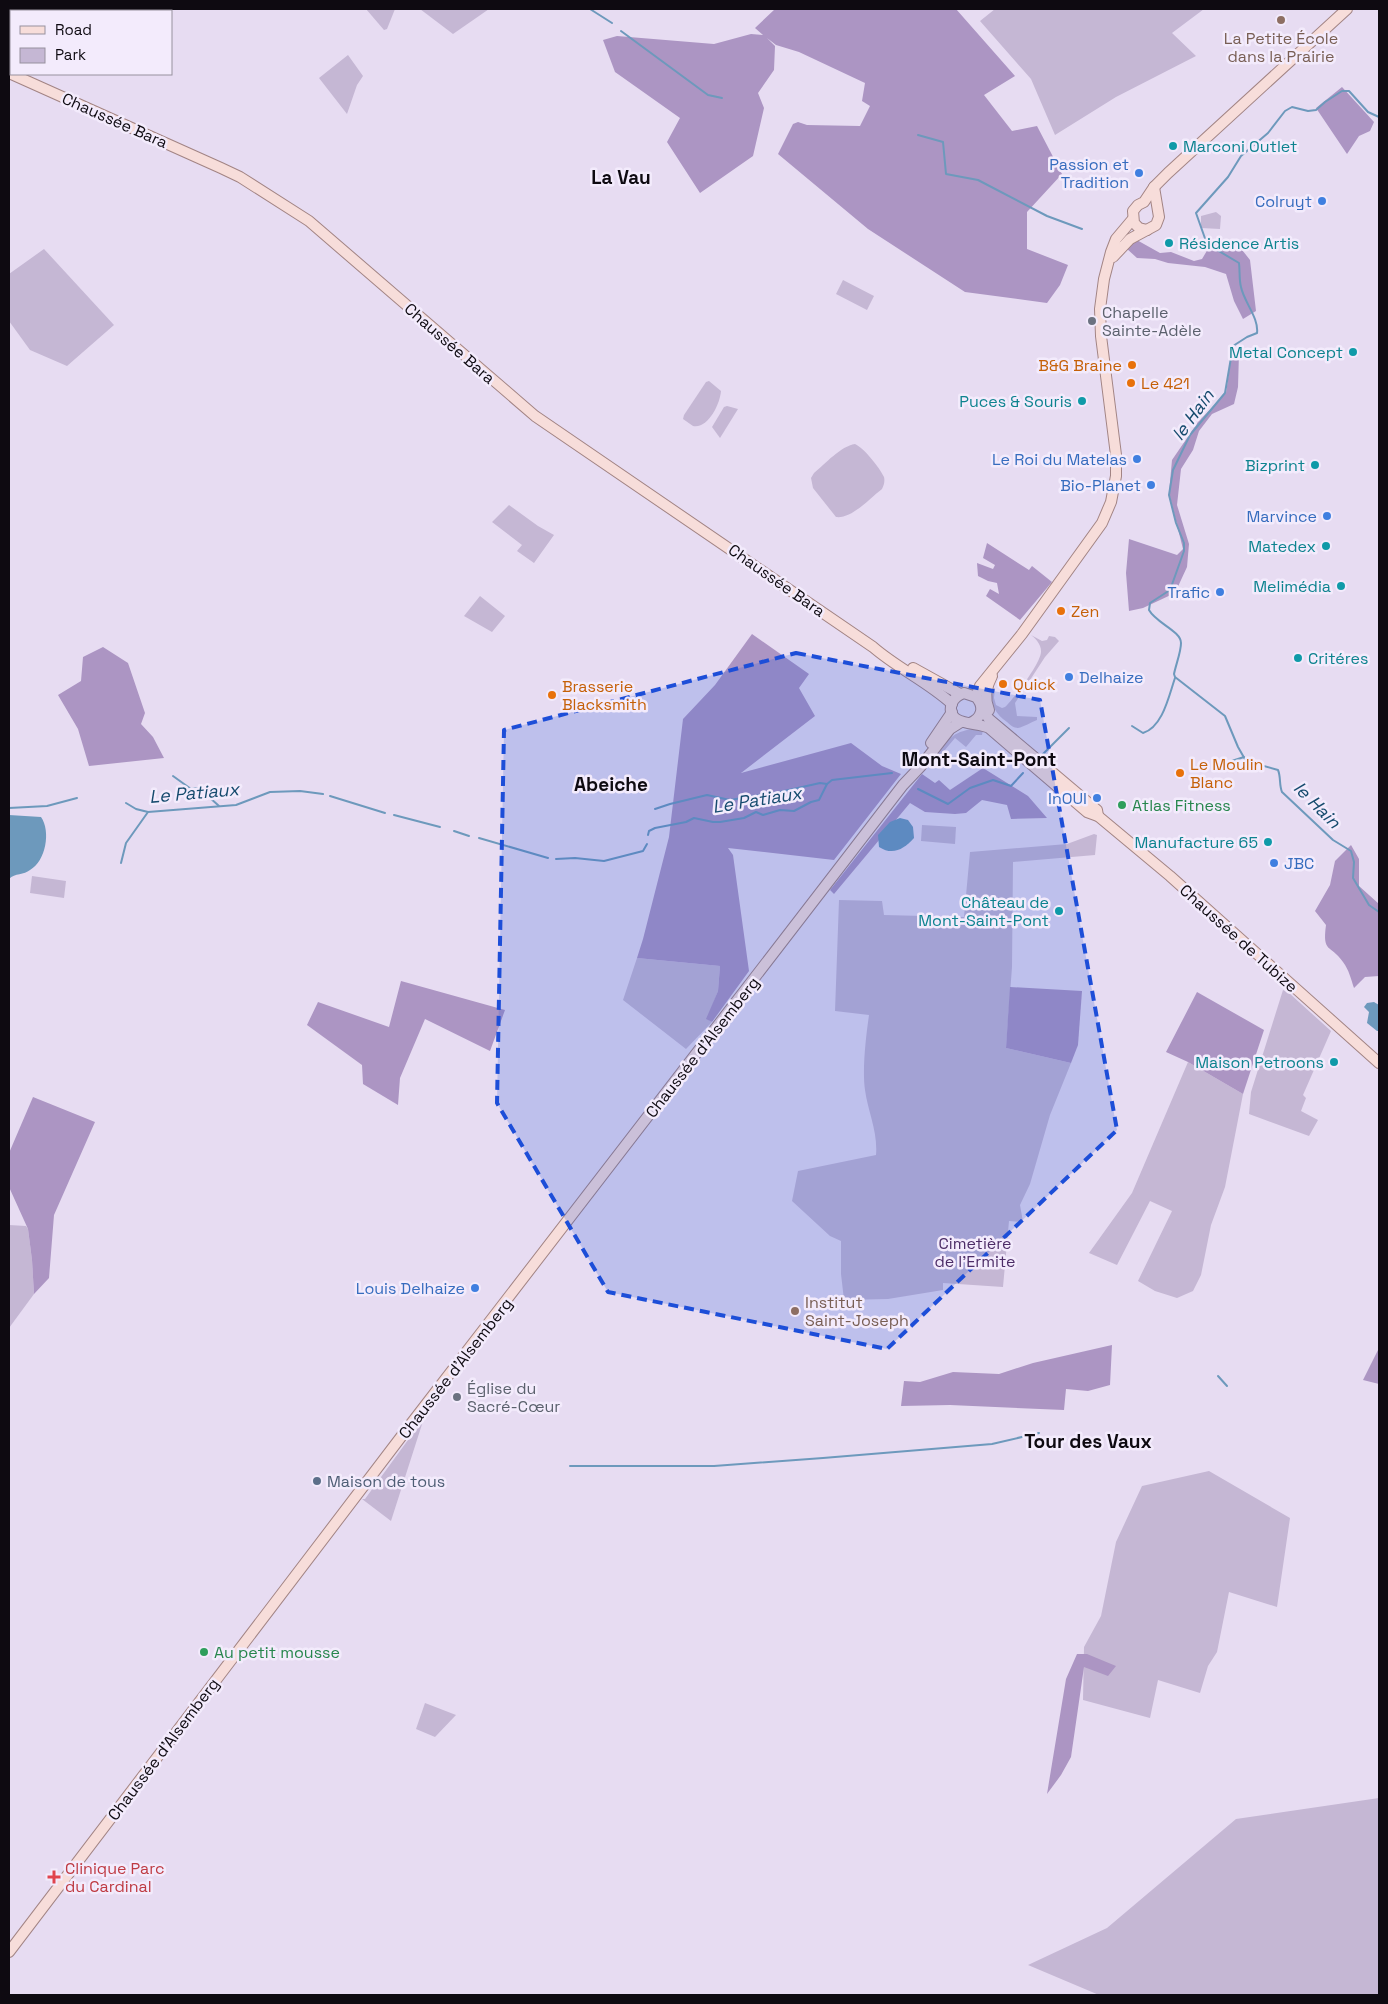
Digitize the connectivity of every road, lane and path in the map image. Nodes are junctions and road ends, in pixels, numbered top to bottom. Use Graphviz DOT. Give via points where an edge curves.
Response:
graph roads {
  1 [pos="1347,9"];
  2 [pos="13,75"];
  3 [pos="1154,187"];
  4 [pos="1144,202"];
  5 [pos="1156,208"];
  6 [pos="1132,220"];
  7 [pos="1147,230"];
  8 [pos="1109,263"];
  9 [pos="1038,609"];
  10 [pos="873,647"];
  11 [pos="996,666"];
  12 [pos="968,695"];
  13 [pos="952,708"];
  14 [pos="982,709"];
  15 [pos="965,723"];
  16 [pos="1009,734"];
  17 [pos="903,785"];
  18 [pos="1098,816"];
  19 [pos="1379,1063"];
  20 [pos="9,1952"];
  1 -- 3 [label="main road"];
  2 -- 10 [label="main road, Chaussée Bara" via="228,171 293,210 535,416"];
  3 -- 4 [label="main road"];
  3 -- 5 [label="main road"];
  4 -- 5 [label="main road"];
  4 -- 6 [label="main road" via="1135,208"];
  5 -- 7 [label="main road" via="1158,221"];
  6 -- 7 [label="main road" via="1139,228"];
  6 -- 8 [label="main road" via="1116,239"];
  7 -- 8 [label="main road" via="1123,245"];
  8 -- 9 [label="main road" via="1099,315 1116,455 1111,502 1102,523"];
  9 -- 11 [label="main road"];
  9 -- 12 [label="main road"];
  10 -- 12 [label="main road, Chaussée Bara"];
  10 -- 13 [label="main road, Chaussée Bara" via="942,695"];
  11 -- 12 [label="main road"];
  11 -- 16 [label="main road, Chaussée de Tubize" via="987,688 988,706 992,716"];
  12 -- 13 [label="main road, Chaussée d'Alsemberg"];
  12 -- 14 [label="main road, Chaussée de Tubize"];
  13 -- 15 [label="main road, Chaussée Bara"];
  13 -- 17 [label="main road, Chaussée d'Alsemberg"];
  14 -- 15 [label="main road, Chaussée d'Alsemberg" via="978,718"];
  14 -- 16 [label="main road, Chaussée de Tubize" via="989,719"];
  15 -- 17 [label="main road, Chaussée d'Alsemberg" via="950,729"];
  15 -- 18 [label="main road, Chaussée de Tubize" via="989,728 1087,812"];
  16 -- 18 [label="main road, Chaussée de Tubize" via="1096,810"];
  17 -- 20 [label="main road, Chaussée d'Alsemberg"];
  18 -- 19 [label="main road, Chaussée de Tubize"];
}
